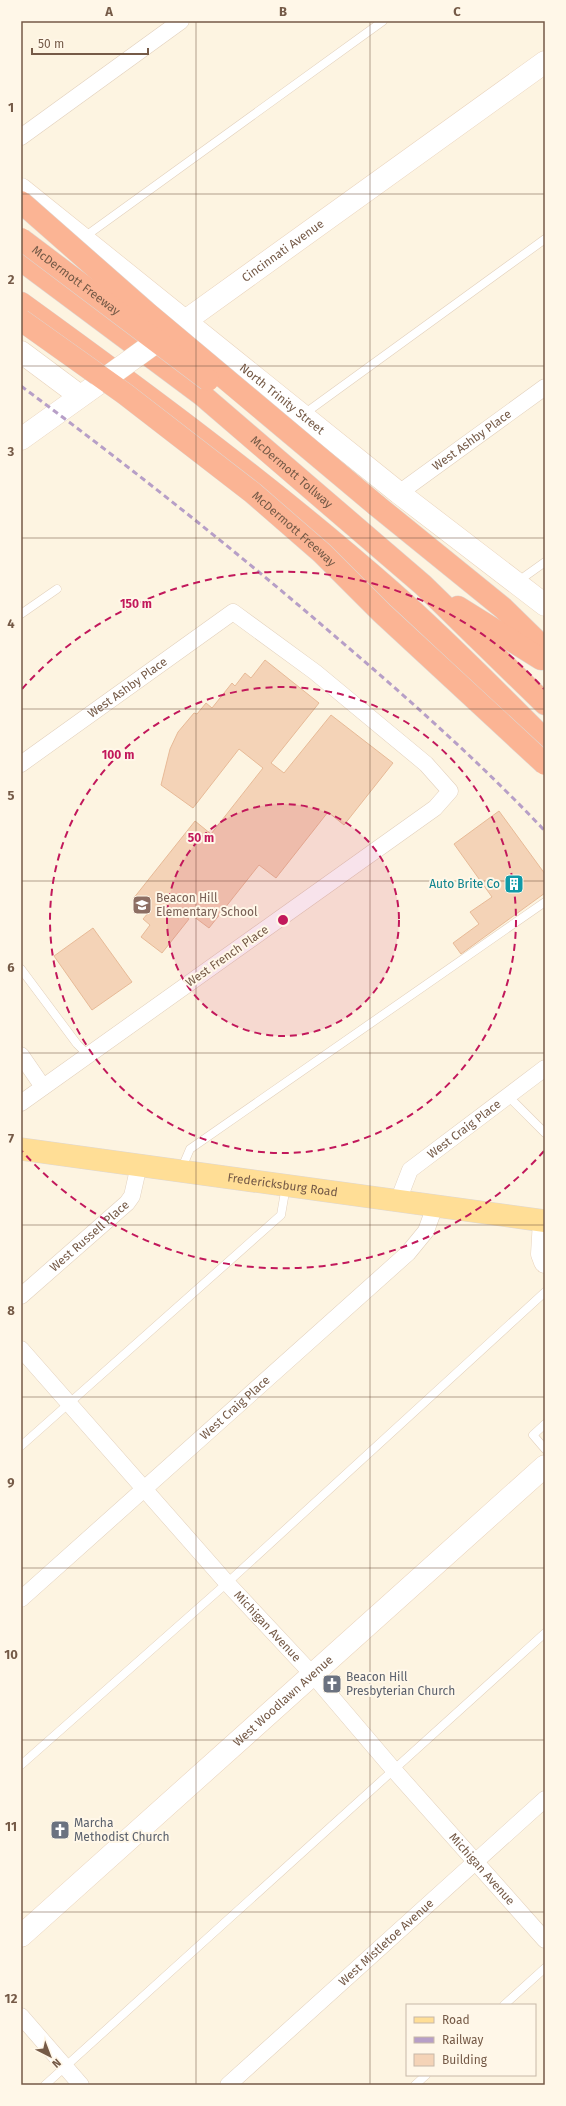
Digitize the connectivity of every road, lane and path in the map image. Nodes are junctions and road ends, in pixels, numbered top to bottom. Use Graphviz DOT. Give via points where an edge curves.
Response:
graph roads {
  1 [pos="182,21"];
  2 [pos="383,21"];
  3 [pos="545,62"];
  4 [pos="21,137"];
  5 [pos="21,189"];
  6 [pos="21,202"];
  7 [pos="21,239"];
  8 [pos="82,239"];
  9 [pos="545,239"];
  10 [pos="21,260"];
  11 [pos="21,303"];
  12 [pos="21,320"];
  13 [pos="184,322"];
  14 [pos="21,352"];
  15 [pos="545,387"];
  16 [pos="80,396"];
  17 [pos="302,416"];
  18 [pos="22,436"];
  19 [pos="399,493"];
  20 [pos="376,505"];
  21 [pos="545,562"];
  22 [pos="517,582"];
  23 [pos="423,585"];
  24 [pos="57,589"];
  25 [pos="545,605"];
  26 [pos="21,614"];
  27 [pos="545,649"];
  28 [pos="457,652"];
  29 [pos="545,662"];
  30 [pos="545,704"];
  31 [pos="545,740"];
  32 [pos="545,753"];
  33 [pos="21,764"];
  34 [pos="545,764"];
  35 [pos="450,791"];
  36 [pos="545,902"];
  37 [pos="21,969"];
  38 [pos="21,1055"];
  39 [pos="88,1055"];
  40 [pos="545,1068"];
  41 [pos="43,1087"];
  42 [pos="507,1095"];
  43 [pos="21,1103"];
  44 [pos="545,1132"];
  45 [pos="21,1149"];
  46 [pos="139,1165"];
  47 [pos="180,1171"];
  48 [pos="286,1185"];
  49 [pos="398,1201"];
  50 [pos="435,1206"];
  51 [pos="545,1219"];
  52 [pos="545,1262"];
  53 [pos="545,1292"];
  54 [pos="21,1296"];
  55 [pos="21,1349"];
  56 [pos="69,1402"];
  57 [pos="545,1424"];
  58 [pos="21,1446"];
  59 [pos="545,1449"];
  60 [pos="545,1466"];
  61 [pos="144,1489"];
  62 [pos="227,1582"];
  63 [pos="21,1599"];
  64 [pos="545,1633"];
  65 [pos="312,1675"];
  66 [pos="21,1765"];
  67 [pos="393,1769"];
  68 [pos="545,1799"];
  69 [pos="475,1862"];
  70 [pos="21,1936"];
  71 [pos="545,1940"];
  72 [pos="545,1968"];
  73 [pos="505,2004"];
  74 [pos="21,2016"];
  75 [pos="65,2067"];
  76 [pos="425,2076"];
  77 [pos="45,2085"];
  78 [pos="81,2085"];
  79 [pos="228,2085"];
  80 [pos="415,2085"];
  1 -- 4 [label="street"];
  2 -- 8 [label="lane"];
  3 -- 13 [label="street, Cincinnati Avenue"];
  5 -- 8 [label="street, North Trinity Street"];
  6 -- 20 [label="highway, bridge" via="135,302"];
  7 -- 20 [label="highway, McDermott Freeway, bridge"];
  8 -- 13 [label="street, North Trinity Street"];
  9 -- 17 [label="lane"];
  10 -- 23 [label="highway, McDermott Tollway" via="202,395"];
  11 -- 28 [label="highway" via="233,460 334,542"];
  12 -- 34 [label="highway, McDermott Freeway, bridge" via="125,394 253,493 322,553 382,613"];
  13 -- 16 [label="street, Cincinnati Avenue, bridge"];
  13 -- 17 [label="street, North Trinity Street"];
  14 -- 16 [label="street"];
  15 -- 19 [label="street, West Ashby Place"];
  16 -- 18 [label="street, Cincinnati Avenue"];
  17 -- 19 [label="street, North Trinity Street"];
  19 -- 22 [label="street, North Trinity Street"];
  20 -- 27 [label="highway, McDermott Freeway" via="503,608"];
  21 -- 22 [label="lane"];
  22 -- 25 [label="street, North Trinity Street"];
  23 -- 29 [label="highway"];
  23 -- 30 [label="highway, McDermott Tollway"];
  24 -- 26 [label="lane"];
  28 -- 31 [label="highway"];
  28 -- 32 [label="highway"];
  33 -- 35 [label="street, West Ashby Place" via="233,612 315,672 426,764"];
  35 -- 39 [label="street, West French Place" via="435,808"];
  36 -- 47 [label="lane" via="190,1149"];
  37 -- 39 [label="lane"];
  38 -- 41 [label="street"];
  39 -- 41 [label="street, West French Place"];
  40 -- 42 [label="street, West Craig Place"];
  41 -- 43 [label="street, West French Place"];
  42 -- 44 [label="lane"];
  42 -- 49 [label="street, West Craig Place" via="410,1170"];
  45 -- 46 [label="main road, Fredericksburg Road"];
  46 -- 47 [label="main road, Fredericksburg Road"];
  46 -- 54 [label="street, West Russell Place" via="132,1196 127,1203"];
  47 -- 48 [label="main road, Fredericksburg Road"];
  48 -- 49 [label="main road, Fredericksburg Road"];
  48 -- 56 [label="lane" via="281,1215"];
  49 -- 50 [label="main road, Fredericksburg Road"];
  50 -- 51 [label="main road, Fredericksburg Road"];
  50 -- 61 [label="street, West Craig Place" via="426,1231 408,1253"];
  51 -- 52 [label="street" via="542,1254"];
  53 -- 62 [label="lane"];
  55 -- 56 [label="street, Michigan Avenue"];
  56 -- 58 [label="lane"];
  56 -- 61 [label="street, Michigan Avenue"];
  57 -- 59 [label="lane" via="533,1435"];
  60 -- 65 [label="street, West Woodlawn Avenue"];
  61 -- 62 [label="street, Michigan Avenue"];
  61 -- 63 [label="street, West Craig Place"];
  62 -- 65 [label="street, Michigan Avenue"];
  62 -- 66 [label="lane"];
  64 -- 67 [label="lane"];
  65 -- 67 [label="street, Michigan Avenue"];
  65 -- 70 [label="street, West Woodlawn Avenue"];
  67 -- 69 [label="street, Michigan Avenue"];
  67 -- 75 [label="lane"];
  68 -- 69 [label="street, West Mistletoe Avenue"];
  69 -- 71 [label="street, Michigan Avenue"];
  69 -- 79 [label="street, West Mistletoe Avenue"];
  72 -- 73 [label="lane"];
  74 -- 75 [label="street"];
  75 -- 77 [label="lane"];
  75 -- 78 [label="street"];
  76 -- 80 [label="lane"];
}
